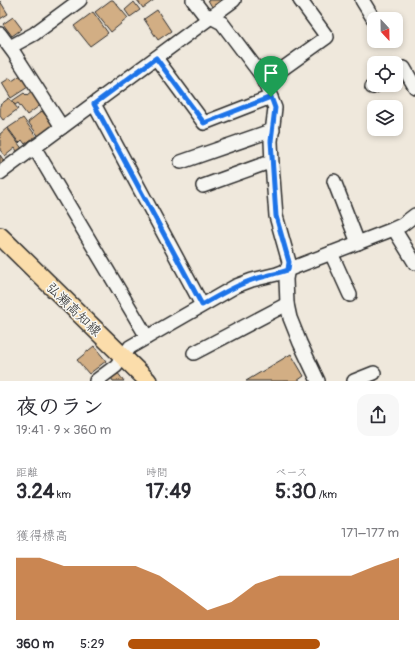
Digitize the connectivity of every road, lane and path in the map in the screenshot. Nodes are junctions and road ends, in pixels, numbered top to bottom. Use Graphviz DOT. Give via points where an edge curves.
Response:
graph roads {
  1 [pos="80,0"];
  2 [pos="193,0"];
  3 [pos="234,0"];
  4 [pos="300,0"];
  5 [pos="362,0"];
  6 [pos="369,12"];
  7 [pos="211,18"];
  8 [pos="0,34"];
  9 [pos="10,47"];
  10 [pos="156,58"];
  11 [pos="403,69"];
  12 [pos="264,82"];
  13 [pos="415,87"];
  14 [pos="271,97"];
  15 [pos="94,104"];
  16 [pos="62,128"];
  17 [pos="273,130"];
  18 [pos="34,148"];
  19 [pos="181,162"];
  20 [pos="272,164"];
  21 [pos="0,173"];
  22 [pos="334,181"];
  23 [pos="204,186"];
  24 [pos="415,215"];
  25 [pos="394,229"];
  26 [pos="0,236"];
  27 [pos="358,243"];
  28 [pos="331,253"];
  29 [pos="415,263"];
  30 [pos="288,270"];
  31 [pos="350,295"];
  32 [pos="287,304"];
  33 [pos="202,305"];
  34 [pos="147,337"];
  35 [pos="194,353"];
  36 [pos="123,356"];
  37 [pos="374,373"];
  38 [pos="96,381"];
  39 [pos="148,381"];
  40 [pos="318,381"];
  41 [pos="354,381"];
  1 -- 9 [label="street" via="34,34"];
  2 -- 7 [label="street" via="203,13"];
  3 -- 7 [label="street"];
  4 -- 12 [label="street" via="327,37"];
  5 -- 6 [label="street"];
  7 -- 10 [label="street"];
  7 -- 12 [label="street" via="222,22"];
  8 -- 9 [label="street"];
  9 -- 16 [label="street"];
  10 -- 14 [label="street" via="204,123"];
  10 -- 15 [label="street"];
  11 -- 13 [label="street"];
  12 -- 14 [label="street"];
  14 -- 17 [label="street" via="275,108"];
  15 -- 16 [label="street"];
  15 -- 33 [label="street"];
  16 -- 18 [label="street"];
  17 -- 19 [label="street"];
  17 -- 20 [label="street"];
  18 -- 21 [label="street"];
  18 -- 34 [label="street"];
  20 -- 23 [label="street" via="264,164"];
  20 -- 30 [label="street" via="276,216 289,262"];
  22 -- 27 [label="street"];
  24 -- 25 [label="street"];
  25 -- 27 [label="street"];
  25 -- 29 [label="street"];
  26 -- 36 [label="main road, 弘瀬高知線"];
  27 -- 28 [label="street"];
  28 -- 30 [label="street"];
  28 -- 31 [label="street"];
  30 -- 32 [label="street"];
  30 -- 33 [label="street" via="236,286"];
  32 -- 35 [label="street"];
  32 -- 40 [label="street" via="300,343"];
  33 -- 34 [label="street"];
  34 -- 36 [label="street" via="130,347"];
  36 -- 38 [label="street" via="116,366"];
  36 -- 39 [label="main road, 弘瀬高知線"];
  37 -- 41 [label="street"];
}
